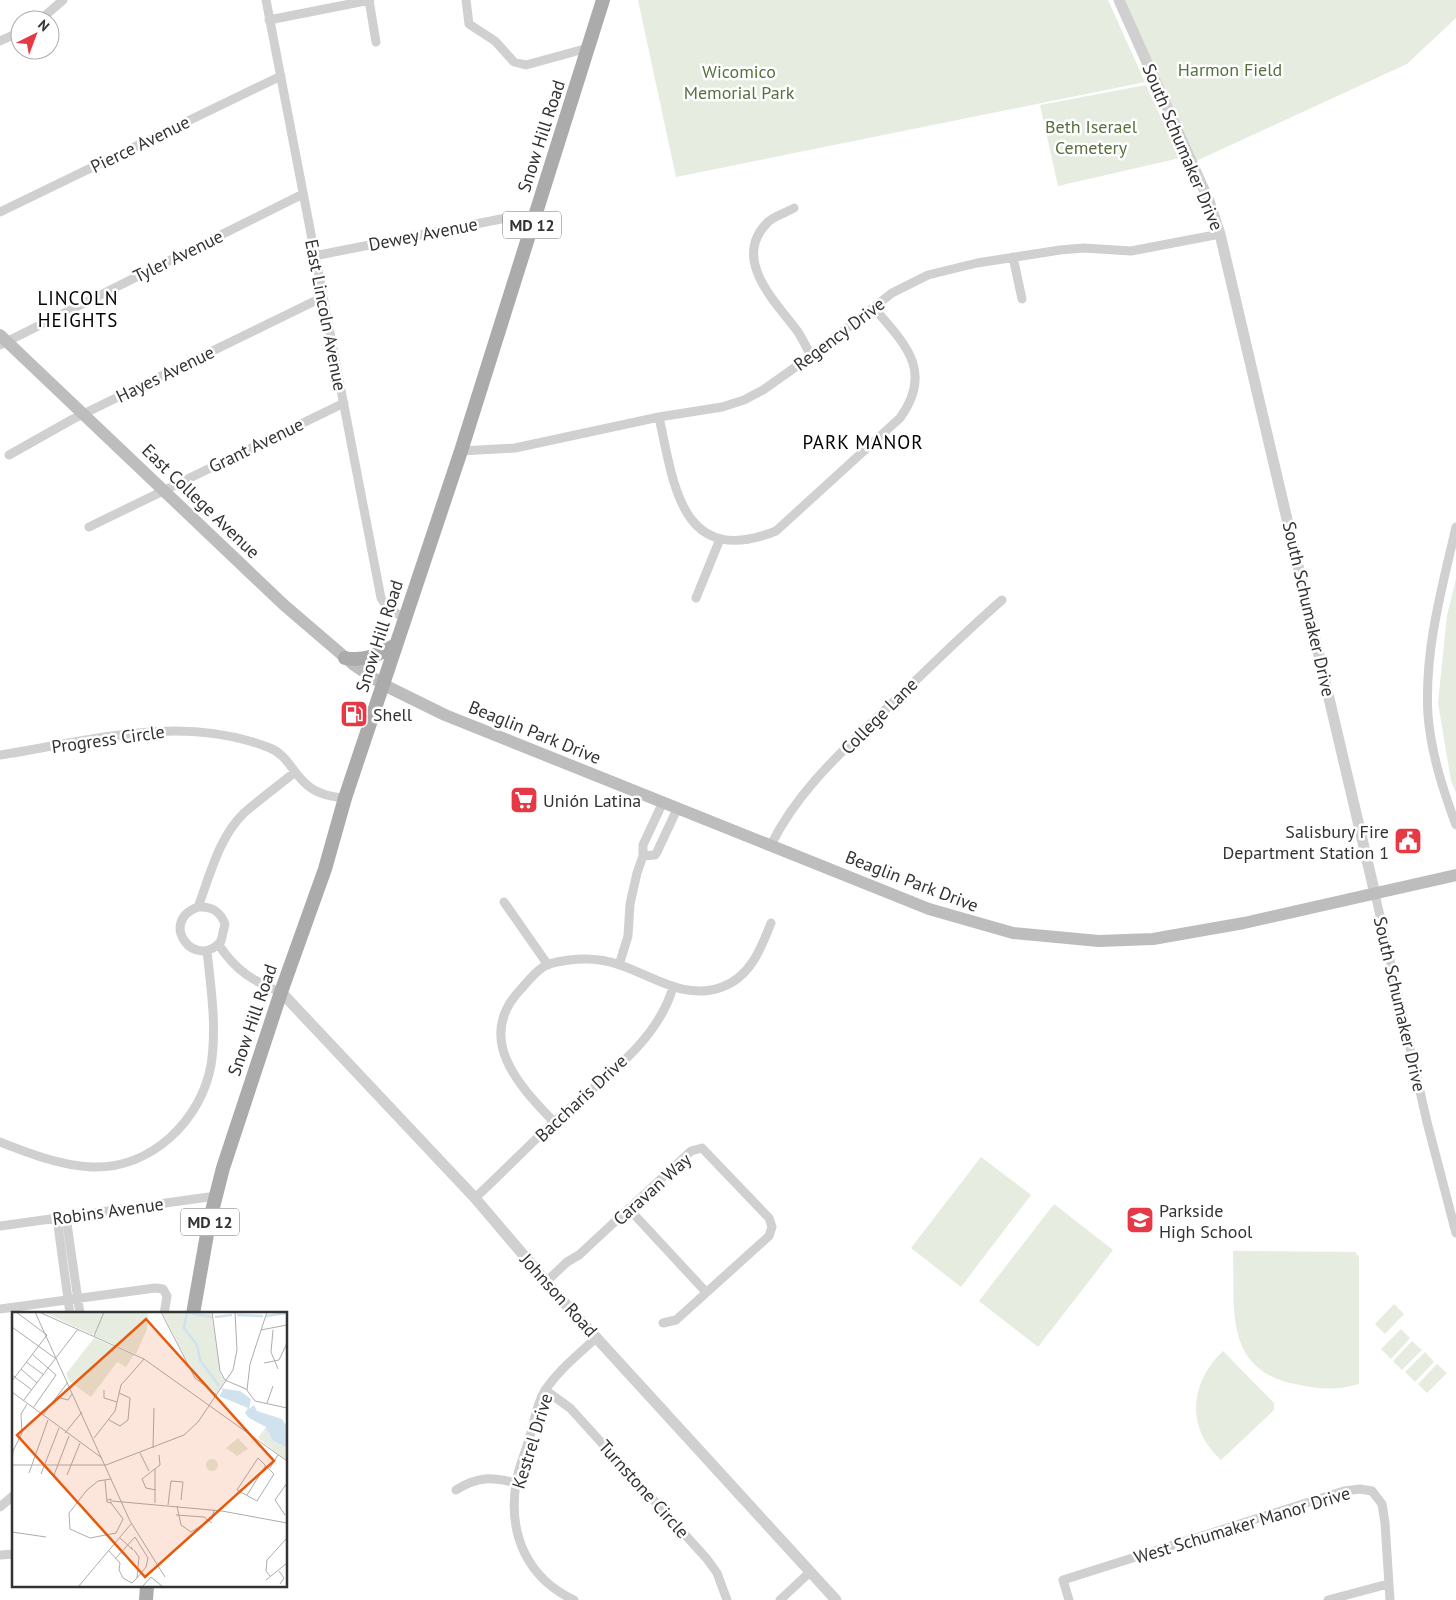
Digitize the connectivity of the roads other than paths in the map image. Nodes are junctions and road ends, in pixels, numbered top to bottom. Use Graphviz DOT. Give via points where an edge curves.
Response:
graph roads {
  1 [pos="64,0"];
  2 [pos="266,0"];
  3 [pos="370,0"];
  4 [pos="466,0"];
  5 [pos="604,0"];
  6 [pos="1119,0"];
  7 [pos="52,10"];
  8 [pos="270,20"];
  9 [pos="376,42"];
  10 [pos="588,48"];
  11 [pos="281,76"];
  12 [pos="303,194"];
  13 [pos="794,208"];
  14 [pos="0,212"];
  15 [pos="532,223"];
  16 [pos="1220,234"];
  17 [pos="314,256"];
  18 [pos="1013,257"];
  19 [pos="323,298"];
  20 [pos="1022,299"];
  21 [pos="874,308"];
  22 [pos="2,341"];
  23 [pos="811,356"];
  24 [pos="344,403"];
  25 [pos="82,414"];
  26 [pos="659,417"];
  27 [pos="461,451"];
  28 [pos="9,454"];
  29 [pos="164,490"];
  30 [pos="89,527"];
  31 [pos="1456,527"];
  32 [pos="720,539"];
  33 [pos="696,598"];
  34 [pos="1002,600"];
  35 [pos="404,618"];
  36 [pos="396,645"];
  37 [pos="345,658"];
  38 [pos="384,685"];
  39 [pos="0,755"];
  40 [pos="295,772"];
  41 [pos="346,798"];
  42 [pos="663,802"];
  43 [pos="678,807"];
  44 [pos="1456,825"];
  45 [pos="771,845"];
  46 [pos="643,856"];
  47 [pos="1456,875"];
  48 [pos="1375,894"];
  49 [pos="504,902"];
  50 [pos="198,906"];
  51 [pos="771,923"];
  52 [pos="219,945"];
  53 [pos="207,951"];
  54 [pos="619,964"];
  55 [pos="548,965"];
  56 [pos="673,988"];
  57 [pos="281,992"];
  58 [pos="554,1122"];
  59 [pos="0,1142"];
  60 [pos="216,1196"];
  61 [pos="475,1198"];
  62 [pos="629,1209"];
  63 [pos="62,1218"];
  64 [pos="0,1226"];
  65 [pos="1456,1233"];
  66 [pos="546,1282"];
  67 [pos="706,1292"];
  68 [pos="73,1299"];
  69 [pos="0,1309"];
  70 [pos="70,1312"];
  71 [pos="79,1312"];
  72 [pos="164,1312"];
  73 [pos="193,1312"];
  74 [pos="663,1323"];
  75 [pos="597,1337"];
  76 [pos="545,1390"];
  77 [pos="516,1483"];
  78 [pos="456,1490"];
  79 [pos="12,1496"];
  80 [pos="0,1507"];
  81 [pos="810,1572"];
  82 [pos="1388,1584"];
  83 [pos="574,1600"];
  84 [pos="727,1600"];
  85 [pos="780,1600"];
  86 [pos="836,1600"];
  87 [pos="1069,1600"];
  88 [pos="1328,1600"];
  89 [pos="1390,1600"];
  1 -- 7 [label="street"];
  2 -- 8 [label="street, East Lincoln Avenue"];
  3 -- 8 [label="street"];
  3 -- 9 [label="street"];
  4 -- 10 [label="street" via="469,24 495,41 514,62 526,65"];
  5 -- 10 [label="main road, Snow Hill Road / MD 12"];
  6 -- 16 [label="street, South Schumaker Drive" via="1209,201"];
  8 -- 11 [label="street, East Lincoln Avenue"];
  10 -- 15 [label="main road, Snow Hill Road / MD 12"];
  11 -- 12 [label="street, East Lincoln Avenue"];
  11 -- 14 [label="street, Pierce Avenue"];
  12 -- 17 [label="street, East Lincoln Avenue"];
  12 -- 22 [label="street, Tyler Avenue"];
  13 -- 23 [label="street" via="768,222 756,238 753,258 762,283"];
  15 -- 17 [label="street, Dewey Avenue" via="506,218"];
  15 -- 27 [label="main road, Snow Hill Road / MD 12"];
  16 -- 18 [label="street, Regency Drive" via="1131,251 1084,248"];
  16 -- 48 [label="street, South Schumaker Drive"];
  17 -- 19 [label="street, East Lincoln Avenue"];
  18 -- 20 [label="street"];
  18 -- 21 [label="street, Regency Drive" via="928,275 892,293"];
  19 -- 24 [label="street, East Lincoln Avenue"];
  19 -- 25 [label="street, Hayes Avenue"];
  21 -- 23 [label="street, Regency Drive"];
  21 -- 32 [label="street" via="904,342 915,364 915,388 910,404 900,418 776,532 750,540"];
  22 -- 25 [label="main road, East College Avenue"];
  23 -- 26 [label="street, Regency Drive" via="744,400 722,407"];
  24 -- 29 [label="street, Grant Avenue"];
  24 -- 35 [label="street, East Lincoln Avenue" via="381,598 387,607"];
  25 -- 28 [label="street, Hayes Avenue"];
  25 -- 29 [label="main road, East College Avenue"];
  26 -- 27 [label="street, Regency Drive" via="515,448"];
  26 -- 32 [label="street" via="683,509 693,524 707,535"];
  27 -- 35 [label="main road, Snow Hill Road / MD 12"];
  29 -- 30 [label="street, Grant Avenue"];
  29 -- 37 [label="main road, East College Avenue" via="284,605"];
  31 -- 44 [label="street" via="1434,621 1428,690 1434,752"];
  32 -- 33 [label="street"];
  34 -- 45 [label="street, College Lane" via="816,778 781,823"];
  35 -- 36 [label="main road, Snow Hill Road / MD 12"];
  36 -- 37 [label="main road" via="371,658"];
  36 -- 38 [label="main road, Snow Hill Road / MD 12"];
  37 -- 38 [label="main road, East College Avenue"];
  38 -- 41 [label="main road, Snow Hill Road / MD 12"];
  38 -- 42 [label="main road, Beaglin Park Drive" via="446,715"];
  39 -- 40 [label="street, Progress Circle" via="124,733 170,730 213,734 270,748 282,755"];
  40 -- 41 [label="street, Progress Circle" via="316,791"];
  40 -- 50 [label="street" via="243,814 230,830"];
  41 -- 57 [label="main road, Snow Hill Road / MD 12" via="325,869"];
  42 -- 43 [label="main road, Beaglin Park Drive"];
  42 -- 46 [label="street" via="643,845"];
  43 -- 45 [label="main road, Beaglin Park Drive"];
  43 -- 46 [label="street" via="655,855"];
  45 -- 48 [label="main road, Beaglin Park Drive" via="961,920 1013,933 1082,940 1129,941 1203,932"];
  46 -- 54 [label="street" via="632,889 630,927"];
  47 -- 48 [label="main road, Beaglin Park Drive"];
  48 -- 65 [label="street, South Schumaker Drive"];
  49 -- 55 [label="street"];
  50 -- 52 [label="street" via="212,908 222,917 225,931"];
  50 -- 53 [label="street" via="182,920 181,934 188,946"];
  51 -- 56 [label="street" via="757,958 738,977 722,987 708,990"];
  52 -- 53 [label="street"];
  52 -- 57 [label="street" via="246,976"];
  53 -- 59 [label="street" via="213,1032 211,1064 201,1097 176,1133 146,1155 111,1166 90,1167 65,1162"];
  54 -- 55 [label="street" via="589,959"];
  54 -- 56 [label="street"];
  55 -- 58 [label="street" via="518,992 507,1011 502,1035 503,1054 508,1067"];
  56 -- 58 [label="street, Baccharis Drive" via="662,1015 646,1039"];
  57 -- 60 [label="main road, Snow Hill Road / MD 12"];
  57 -- 61 [label="street, Johnson Road"];
  58 -- 61 [label="street, Baccharis Drive"];
  60 -- 63 [label="street, Robins Avenue"];
  60 -- 73 [label="main road, Snow Hill Road / MD 12"];
  61 -- 66 [label="street, Johnson Road"];
  62 -- 66 [label="street, Caravan Way"];
  62 -- 67 [label="street"];
  62 -- 67 [label="street, Caravan Way" via="691,1152 702,1148 711,1154 769,1218 772,1227 769,1236"];
  63 -- 64 [label="street, Robins Avenue"];
  63 -- 68 [label="street"];
  66 -- 75 [label="street, Johnson Road"];
  67 -- 74 [label="street, Caravan Way" via="676,1320"];
  68 -- 69 [label="street"];
  68 -- 70 [label="street"];
  68 -- 71 [label="street"];
  68 -- 72 [label="street" via="163,1289 167,1296"];
  75 -- 76 [label="street, Kestrel Drive"];
  75 -- 81 [label="street, Johnson Road"];
  76 -- 77 [label="street, Kestrel Drive"];
  76 -- 84 [label="street, Turnstone Circle" via="570,1408 707,1559 717,1573"];
  77 -- 78 [label="street" via="493,1478 469,1482"];
  77 -- 83 [label="street, Kestrel Drive" via="514,1522 520,1544 542,1578 559,1593"];
  79 -- 80 [label="street"];
  81 -- 85 [label="street"];
  81 -- 86 [label="street, Johnson Road"];
  82 -- 87 [label="street, West Schumaker Manor Drive" via="1382,1504 1372,1492 1360,1489 1344,1491 1063,1580"];
  82 -- 88 [label="street"];
  82 -- 89 [label="street, West Schumaker Manor Drive"];
}
